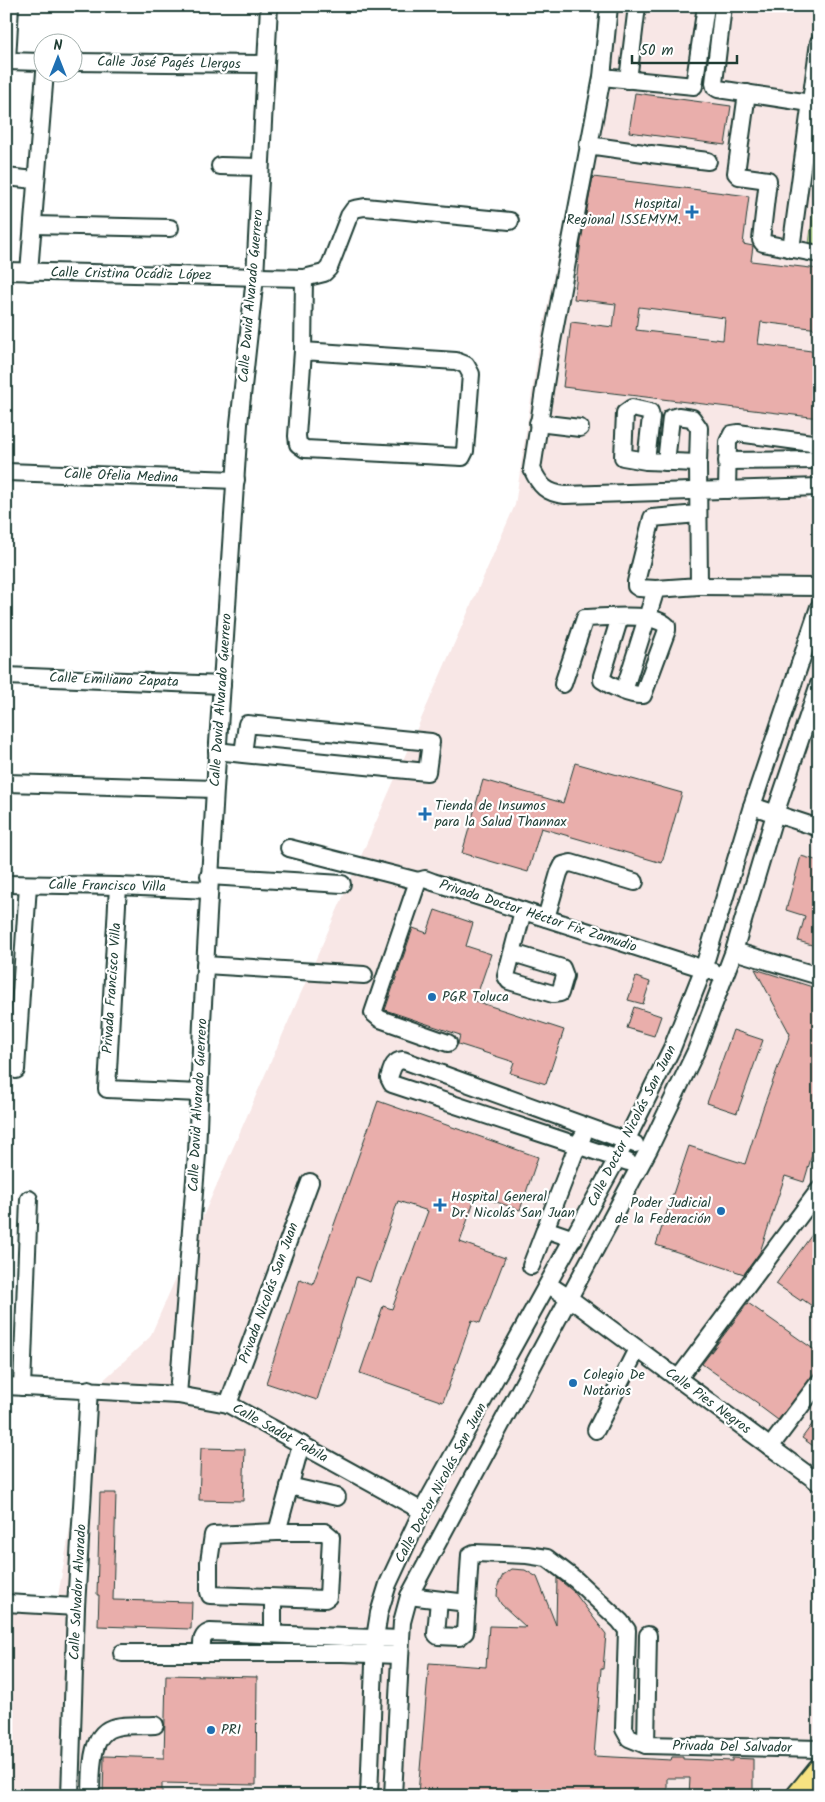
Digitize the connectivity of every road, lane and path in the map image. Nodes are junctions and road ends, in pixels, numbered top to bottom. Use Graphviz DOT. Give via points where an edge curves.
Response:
graph roads {
  1 [pos="10,6"];
  2 [pos="269,6"];
  3 [pos="609,6"];
  4 [pos="637,6"];
  5 [pos="706,6"];
  6 [pos="723,6"];
  7 [pos="819,42"];
  8 [pos="6,61"];
  9 [pos="32,62"];
  10 [pos="82,62"];
  11 [pos="265,64"];
  12 [pos="602,77"];
  13 [pos="628,80"];
  14 [pos="44,82"];
  15 [pos="747,93"];
  16 [pos="810,103"];
  17 [pos="588,145"];
  18 [pos="708,161"];
  19 [pos="220,166"];
  20 [pos="260,167"];
  21 [pos="6,178"];
  22 [pos="35,180"];
  23 [pos="510,221"];
  24 [pos="33,225"];
  25 [pos="170,228"];
  26 [pos="791,249"];
  27 [pos="819,254"];
  28 [pos="6,272"];
  29 [pos="29,272"];
  30 [pos="255,277"];
  31 [pos="304,278"];
  32 [pos="303,351"];
  33 [pos="538,422"];
  34 [pos="580,428"];
  35 [pos="819,444"];
  36 [pos="819,460"];
  37 [pos="646,461"];
  38 [pos="726,461"];
  39 [pos="666,462"];
  40 [pos="698,463"];
  41 [pos="6,472"];
  42 [pos="236,480"];
  43 [pos="819,487"];
  44 [pos="727,490"];
  45 [pos="698,491"];
  46 [pos="698,514"];
  47 [pos="699,586"];
  48 [pos="819,587"];
  49 [pos="656,589"];
  50 [pos="819,607"];
  51 [pos="620,617"];
  52 [pos="647,617"];
  53 [pos="6,676"];
  54 [pos="222,684"];
  55 [pos="563,684"];
  56 [pos="624,690"];
  57 [pos="817,695"];
  58 [pos="217,752"];
  59 [pos="243,754"];
  60 [pos="6,783"];
  61 [pos="215,789"];
  62 [pos="752,806"];
  63 [pos="775,814"];
  64 [pos="817,822"];
  65 [pos="289,848"];
  66 [pos="418,881"];
  67 [pos="635,882"];
  68 [pos="209,883"];
  69 [pos="6,884"];
  70 [pos="28,884"];
  71 [pos="342,884"];
  72 [pos="118,886"];
  73 [pos="524,911"];
  74 [pos="546,918"];
  75 [pos="734,951"];
  76 [pos="513,953"];
  77 [pos="205,965"];
  78 [pos="704,970"];
  79 [pos="364,975"];
  80 [pos="726,976"];
  81 [pos="819,976"];
  82 [pos="448,1043"];
  83 [pos="16,1070"];
  84 [pos="199,1093"];
  85 [pos="549,1114"];
  86 [pos="588,1128"];
  87 [pos="542,1133"];
  88 [pos="627,1140"];
  89 [pos="578,1144"];
  90 [pos="649,1149"];
  91 [pos="618,1158"];
  92 [pos="639,1166"];
  93 [pos="310,1182"];
  94 [pos="817,1195"];
  95 [pos="29,1199"];
  96 [pos="545,1229"];
  97 [pos="574,1239"];
  98 [pos="531,1266"];
  99 [pos="548,1285"];
  100 [pos="569,1298"];
  101 [pos="637,1349"];
  102 [pos="678,1379"];
  103 [pos="819,1382"];
  104 [pos="14,1387"];
  105 [pos="89,1389"];
  106 [pos="178,1395"];
  107 [pos="228,1404"];
  108 [pos="596,1430"];
  109 [pos="301,1444"];
  110 [pos="770,1447"];
  111 [pos="819,1482"];
  112 [pos="290,1486"];
  113 [pos="337,1497"];
  114 [pos="422,1511"];
  115 [pos="277,1532"];
  116 [pos="409,1596"];
  117 [pos="273,1598"];
  118 [pos="439,1600"];
  119 [pos="6,1603"];
  120 [pos="467,1603"];
  121 [pos="76,1607"];
  122 [pos="273,1634"];
  123 [pos="648,1635"];
  124 [pos="341,1645"];
  125 [pos="375,1646"];
  126 [pos="400,1647"];
  127 [pos="202,1652"];
  128 [pos="122,1653"];
  129 [pos="155,1725"];
  130 [pos="646,1745"];
  131 [pos="819,1749"];
  132 [pos="819,1769"];
  133 [pos="70,1796"];
  134 [pos="91,1796"];
  135 [pos="370,1796"];
  136 [pos="393,1796"];
  137 [pos="797,1796"];
  1 -- 8 [label="street"];
  2 -- 11 [label="street, Calle David Alvarado Guerrero"];
  3 -- 12 [label="street"];
  4 -- 13 [label="street"];
  5 -- 13 [label="street" via="695,84 691,87"];
  6 -- 15 [label="street" via="715,87"];
  7 -- 16 [label="street"];
  8 -- 9 [label="street"];
  10 -- 11 [label="street, Calle José Pagés Llergos"];
  11 -- 20 [label="street, Calle David Alvarado Guerrero"];
  12 -- 13 [label="street"];
  12 -- 17 [label="street"];
  14 -- 22 [label="street"];
  15 -- 16 [label="street"];
  15 -- 26 [label="street" via="737,175 768,180 761,240 766,245"];
  16 -- 26 [label="street"];
  17 -- 18 [label="street"];
  17 -- 33 [label="street"];
  19 -- 20 [label="street"];
  20 -- 30 [label="street, Calle David Alvarado Guerrero"];
  21 -- 22 [label="street"];
  22 -- 24 [label="street"];
  23 -- 31 [label="street, Calle Cristina Ocádiz López" via="365,207 354,209 330,268 324,273"];
  24 -- 25 [label="street"];
  24 -- 29 [label="street"];
  26 -- 27 [label="street"];
  28 -- 29 [label="street, Calle Cristina Ocádiz López"];
  29 -- 30 [label="street, Calle Cristina Ocádiz López"];
  30 -- 31 [label="street, Calle Cristina Ocádiz López"];
  30 -- 42 [label="street, Calle David Alvarado Guerrero"];
  31 -- 32 [label="street"];
  32 -- 32 [label="street" via="456,361 466,365 470,374 462,458 305,449 298,444 297,436"];
  33 -- 34 [label="street"];
  33 -- 45 [label="street" via="532,469 540,484 553,494"];
  35 -- 38 [label="street" via="732,434"];
  36 -- 38 [label="street"];
  37 -- 39 [label="street"];
  38 -- 44 [label="street"];
  39 -- 40 [label="street"];
  39 -- 40 [label="street" via="671,418 678,416 692,418 698,425"];
  40 -- 45 [label="street"];
  41 -- 42 [label="street, Calle Ofelia Medina"];
  42 -- 54 [label="street, Calle David Alvarado Guerrero"];
  43 -- 44 [label="street"];
  44 -- 45 [label="street"];
  45 -- 46 [label="street"];
  46 -- 47 [label="street"];
  46 -- 49 [label="street" via="652,518 636,586"];
  47 -- 48 [label="street"];
  47 -- 49 [label="street"];
  49 -- 52 [label="street"];
  50 -- 62 [label="street, Calle Doctor Nicolás San Juan"];
  51 -- 52 [label="street"];
  51 -- 55 [label="street" via="585,618"];
  51 -- 56 [label="street" via="602,680"];
  52 -- 56 [label="street"];
  52 -- 56 [label="street" via="663,622 667,630 644,695"];
  53 -- 54 [label="street, Calle Emiliano Zapata"];
  54 -- 58 [label="street, Calle David Alvarado Guerrero"];
  57 -- 63 [label="street, Calle Doctor Nicolás San Juan"];
  58 -- 59 [label="street"];
  58 -- 61 [label="street, Calle David Alvarado Guerrero"];
  59 -- 59 [label="street" via="247,724 431,742 427,772"];
  60 -- 61 [label="street"];
  61 -- 68 [label="street, Calle David Alvarado Guerrero"];
  62 -- 63 [label="street"];
  62 -- 78 [label="street, Calle Doctor Nicolás San Juan"];
  63 -- 64 [label="street"];
  63 -- 75 [label="street, Calle Doctor Nicolás San Juan"];
  65 -- 66 [label="street, Privada Doctor Héctor Fix Zamudio"];
  66 -- 73 [label="street, Privada Doctor Héctor Fix Zamudio" via="426,879"];
  66 -- 82 [label="street" via="372,1014 380,1020"];
  67 -- 74 [label="street" via="571,863 564,865"];
  68 -- 71 [label="street, Calle Francisco Villa"];
  68 -- 72 [label="street, Calle Francisco Villa"];
  68 -- 77 [label="street, Calle David Alvarado Guerrero"];
  69 -- 70 [label="street, Calle Francisco Villa"];
  70 -- 72 [label="street, Calle Francisco Villa"];
  70 -- 83 [label="street"];
  72 -- 84 [label="street, Privada Francisco Villa" via="107,1089"];
  73 -- 74 [label="street, Privada Doctor Héctor Fix Zamudio"];
  73 -- 76 [label="street"];
  74 -- 78 [label="street, Privada Doctor Héctor Fix Zamudio"];
  75 -- 80 [label="street, Calle Doctor Nicolás San Juan"];
  75 -- 81 [label="street"];
  77 -- 79 [label="street"];
  77 -- 84 [label="street, Calle David Alvarado Guerrero"];
  78 -- 80 [label="street, Privada Doctor Héctor Fix Zamudio"];
  78 -- 88 [label="street, Calle Doctor Nicolás San Juan" via="672,1048"];
  80 -- 90 [label="street, Calle Doctor Nicolás San Juan" via="696,1050"];
  84 -- 106 [label="street, Calle David Alvarado Guerrero"];
  85 -- 86 [label="street"];
  85 -- 87 [label="street"];
  85 -- 87 [label="street" via="403,1060 394,1063 388,1078 392,1084"];
  86 -- 88 [label="street"];
  86 -- 89 [label="street"];
  87 -- 89 [label="street"];
  88 -- 90 [label="street"];
  88 -- 91 [label="street, Calle Doctor Nicolás San Juan"];
  89 -- 91 [label="street"];
  89 -- 96 [label="street"];
  90 -- 92 [label="street, Calle Doctor Nicolás San Juan"];
  91 -- 92 [label="street"];
  91 -- 97 [label="street, Calle Doctor Nicolás San Juan"];
  92 -- 100 [label="street, Calle Doctor Nicolás San Juan"];
  93 -- 107 [label="street, Privada Nicolás San Juan"];
  94 -- 102 [label="street"];
  95 -- 104 [label="street"];
  96 -- 97 [label="street"];
  96 -- 98 [label="street"];
  97 -- 99 [label="street, Calle Doctor Nicolás San Juan"];
  99 -- 100 [label="street, Calle Pies Negros"];
  99 -- 114 [label="street, Calle Doctor Nicolás San Juan"];
  100 -- 101 [label="street, Calle Pies Negros"];
  100 -- 116 [label="street, Calle Doctor Nicolás San Juan"];
  101 -- 102 [label="street, Calle Pies Negros"];
  101 -- 108 [label="street"];
  102 -- 110 [label="street, Calle Pies Negros"];
  103 -- 110 [label="street"];
  104 -- 105 [label="street, Calle Sadot Fabila"];
  105 -- 106 [label="street, Calle Sadot Fabila"];
  105 -- 121 [label="street, Calle Salvador Alvarado"];
  106 -- 107 [label="street, Calle Sadot Fabila"];
  107 -- 109 [label="street, Calle Sadot Fabila"];
  109 -- 112 [label="street"];
  109 -- 114 [label="street, Calle Sadot Fabila"];
  110 -- 111 [label="street, Calle Pies Negros"];
  112 -- 113 [label="street"];
  112 -- 115 [label="street"];
  114 -- 125 [label="street, Calle Doctor Nicolás San Juan" via="388,1584 379,1613"];
  115 -- 117 [label="street" via="329,1534 330,1594 325,1599"];
  115 -- 117 [label="street" via="212,1535 209,1562 210,1595"];
  116 -- 118 [label="street"];
  116 -- 126 [label="street, Calle Doctor Nicolás San Juan"];
  117 -- 122 [label="street"];
  118 -- 120 [label="street"];
  118 -- 120 [label="street" via="435,1631 438,1636 463,1636"];
  119 -- 121 [label="street"];
  120 -- 130 [label="street" via="470,1555 474,1553 547,1558 576,1580 628,1630 624,1729 629,1738"];
  121 -- 133 [label="street, Calle Salvador Alvarado"];
  122 -- 124 [label="street"];
  122 -- 127 [label="street" via="210,1632 202,1639"];
  123 -- 130 [label="street"];
  124 -- 125 [label="street"];
  124 -- 127 [label="street"];
  125 -- 126 [label="street"];
  125 -- 135 [label="street, Calle Doctor Nicolás San Juan"];
  126 -- 136 [label="street, Calle Doctor Nicolás San Juan"];
  127 -- 128 [label="street"];
  129 -- 134 [label="street" via="114,1727 102,1735 93,1751"];
  130 -- 131 [label="street, Privada Del Salvador"];
  132 -- 137 [label="main road"];
}
